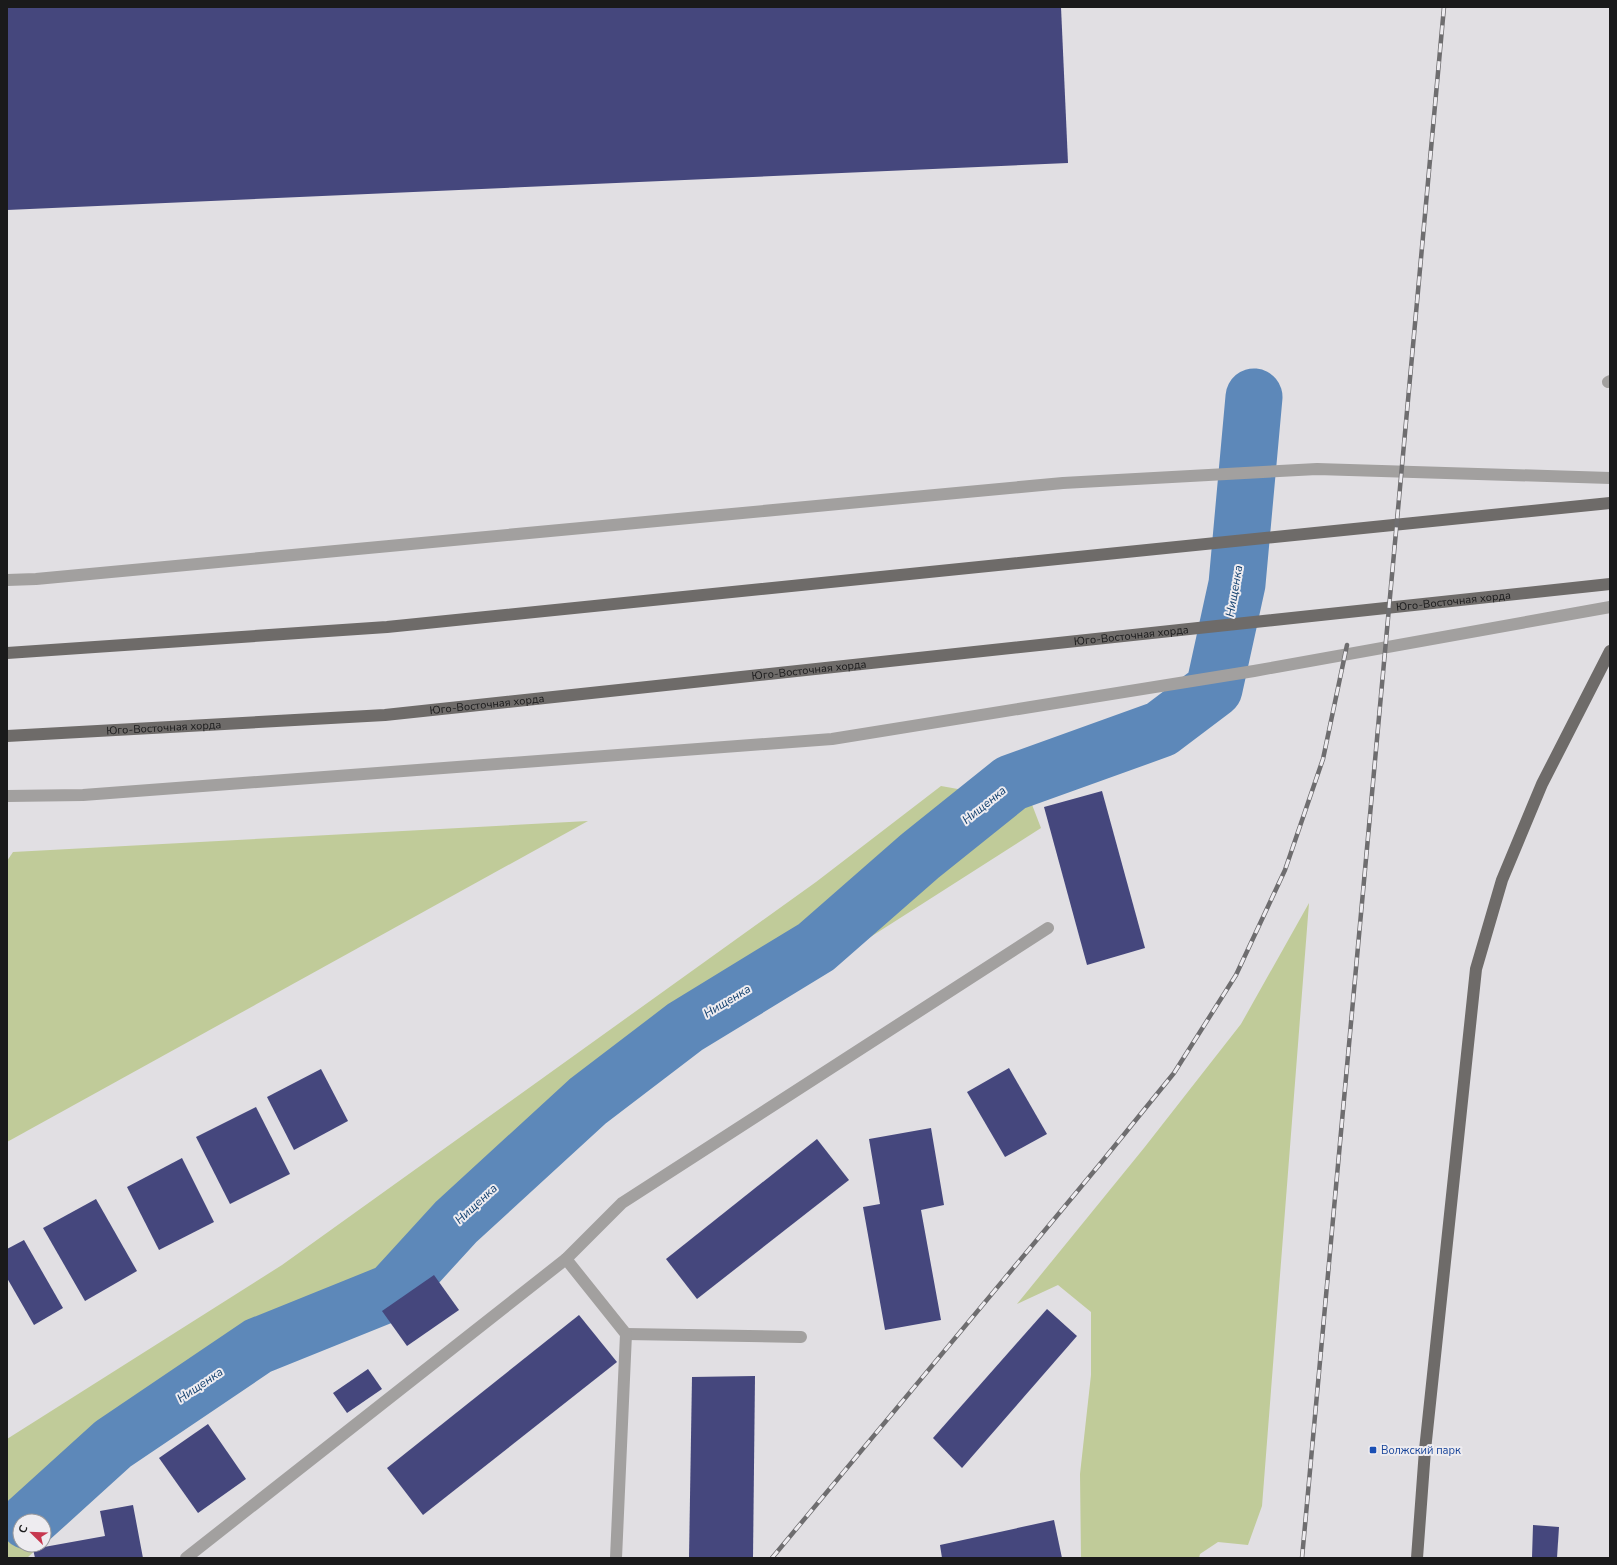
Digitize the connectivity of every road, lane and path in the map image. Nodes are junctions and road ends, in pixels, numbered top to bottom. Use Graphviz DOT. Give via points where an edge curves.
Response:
graph roads {
  1 [pos="1610,478"];
  2 [pos="1610,503"];
  3 [pos="7,580"];
  4 [pos="1610,584"];
  5 [pos="1610,607"];
  6 [pos="1610,651"];
  7 [pos="7,653"];
  8 [pos="7,736"];
  9 [pos="7,796"];
  10 [pos="1048,928"];
  11 [pos="566,1259"];
  12 [pos="626,1334"];
  13 [pos="801,1337"];
  14 [pos="186,1558"];
  15 [pos="616,1558"];
  16 [pos="1417,1558"];
  1 -- 3 [label="street" via="1317,469 1063,483"];
  2 -- 7 [label="main road" via="387,627"];
  4 -- 8 [label="main road, Юго-Восточная хорда" via="385,715"];
  5 -- 9 [label="street" via="1254,671 832,739 83,795"];
  6 -- 16 [label="main road" via="1542,784 1502,880 1476,969 1425,1450"];
  10 -- 11 [label="street" via="622,1203"];
  11 -- 12 [label="street"];
  11 -- 14 [label="street"];
  12 -- 13 [label="street"];
  12 -- 15 [label="street"];
}
